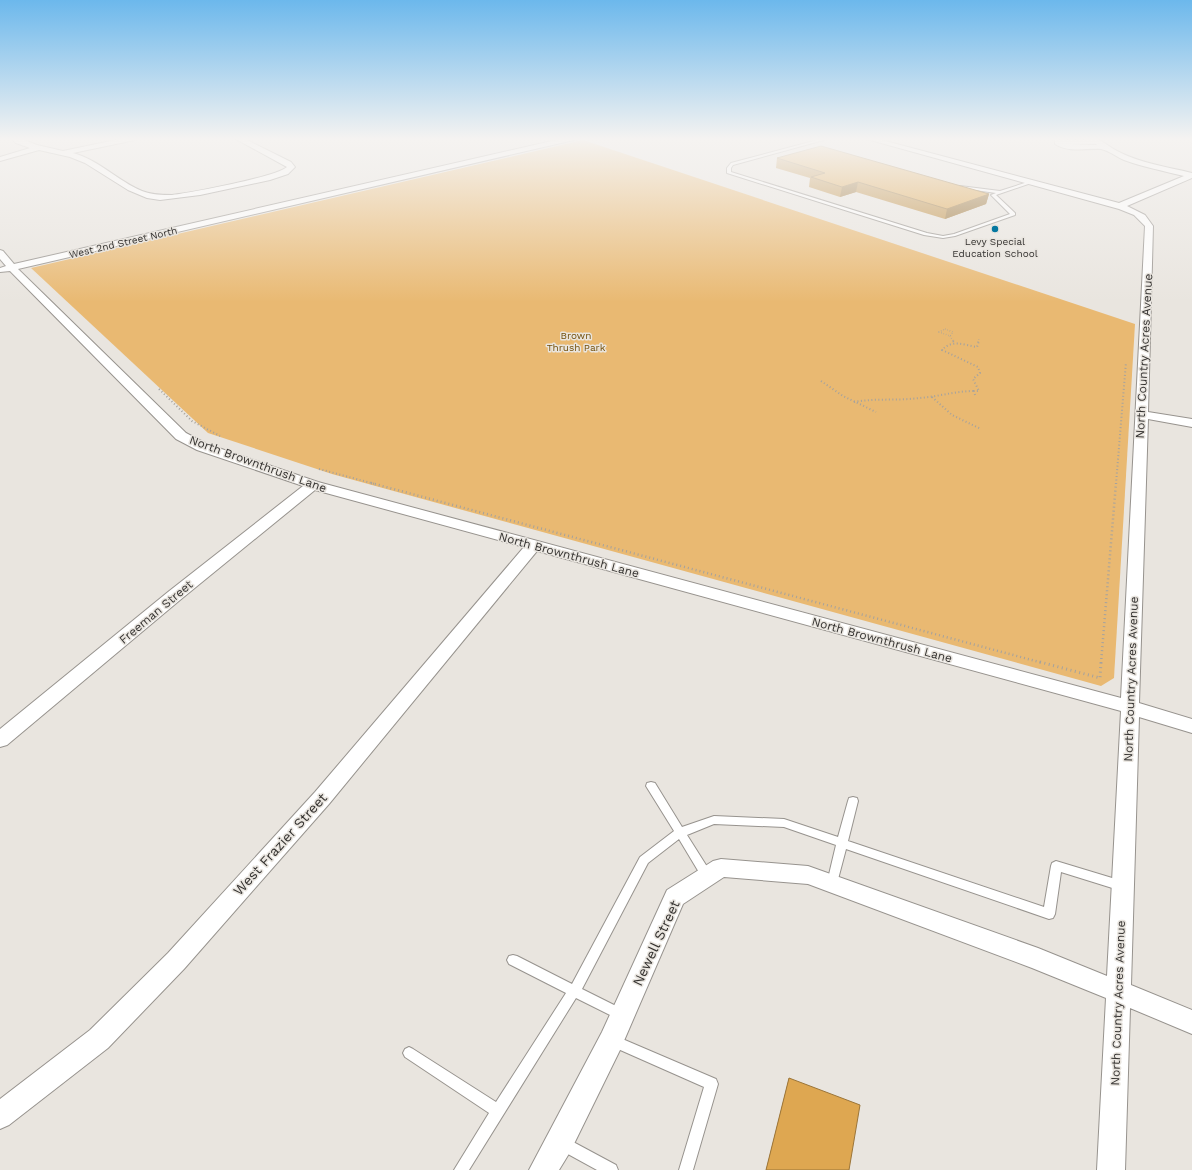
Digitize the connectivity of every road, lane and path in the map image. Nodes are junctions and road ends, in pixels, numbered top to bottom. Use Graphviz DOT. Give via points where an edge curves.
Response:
graph roads {
  1 [pos="139,193"];
  2 [pos="194,193"];
  3 [pos="337,193"];
  4 [pos="792,193"];
  5 [pos="999,193"];
  6 [pos="1070,193"];
  7 [pos="1151,193"];
  8 [pos="1119,206"];
  9 [pos="0,253"];
  10 [pos="6,269"];
  11 [pos="950,336"];
  12 [pos="979,339"];
  13 [pos="954,342"];
  14 [pos="1126,356"];
  15 [pos="821,382"];
  16 [pos="159,389"];
  17 [pos="974,391"];
  18 [pos="975,395"];
  19 [pos="932,397"];
  20 [pos="854,402"];
  21 [pos="876,412"];
  22 [pos="1141,414"];
  23 [pos="1192,423"];
  24 [pos="981,429"];
  25 [pos="221,436"];
  26 [pos="316,469"];
  27 [pos="313,485"];
  28 [pos="534,545"];
  29 [pos="1129,708"];
  30 [pos="1192,726"];
  31 [pos="0,740"];
  32 [pos="651,786"];
  33 [pos="853,801"];
  34 [pos="679,833"];
  35 [pos="842,843"];
  36 [pos="707,877"];
  37 [pos="832,883"];
  38 [pos="1123,886"];
  39 [pos="513,960"];
  40 [pos="574,991"];
  41 [pos="1118,992"];
  42 [pos="623,1015"];
  43 [pos="1192,1022"];
  44 [pos="611,1041"];
  45 [pos="409,1053"];
  46 [pos="498,1111"];
  47 [pos="0,1116"];
  48 [pos="560,1142"];
  49 [pos="461,1170"];
  50 [pos="543,1170"];
  51 [pos="611,1170"];
  52 [pos="686,1170"];
  53 [pos="1111,1170"];
  1 -- 2 [label="street" via="151,197 167,198"];
  3 -- 10 [label="street, West 2nd Street North"];
  4 -- 5 [label="lane" via="943,237 1013,214 993,195"];
  6 -- 8 [label="street, North Country Acres Avenue"];
  7 -- 8 [label="street"];
  8 -- 22 [label="street, North Country Acres Avenue" via="1144,217 1149,226"];
  9 -- 10 [label="street, North Brownthrush Lane"];
  10 -- 27 [label="street, North Brownthrush Lane" via="181,436 202,447"];
  11 -- 11 [label="path" via="953,332 945,329 939,332"];
  11 -- 13 [label="path"];
  12 -- 13 [label="path" via="977,346"];
  13 -- 17 [label="path" via="946,344 942,350 978,367 980,373 973,379 979,391"];
  14 -- 26 [label="path" via="1100,678"];
  15 -- 20 [label="path"];
  16 -- 25 [label="path" via="192,421"];
  17 -- 18 [label="path"];
  17 -- 19 [label="path"];
  19 -- 20 [label="path"];
  19 -- 24 [label="path" via="952,415"];
  20 -- 21 [label="path"];
  22 -- 23 [label="street"];
  22 -- 29 [label="street, North Country Acres Avenue"];
  27 -- 28 [label="street, North Brownthrush Lane"];
  27 -- 31 [label="street, Freeman Street"];
  28 -- 29 [label="street, North Brownthrush Lane"];
  28 -- 47 [label="street, West Frazier Street" via="322,798 176,961 99,1039"];
  29 -- 30 [label="street, North Brownthrush Lane"];
  29 -- 38 [label="street, North Country Acres Avenue"];
  32 -- 34 [label="lane"];
  33 -- 35 [label="lane"];
  34 -- 35 [label="lane" via="714,820 784,823"];
  34 -- 36 [label="lane"];
  34 -- 40 [label="lane" via="644,860"];
  35 -- 37 [label="lane"];
  35 -- 38 [label="lane" via="1049,914 1056,866"];
  36 -- 37 [label="street, Newell Street" via="721,868 808,874"];
  36 -- 42 [label="street, Newell Street" via="675,897"];
  37 -- 41 [label="street, Newell Street" via="1002,945"];
  38 -- 41 [label="street, North Country Acres Avenue"];
  39 -- 40 [label="lane"];
  40 -- 42 [label="lane"];
  40 -- 46 [label="lane"];
  41 -- 43 [label="street, Newell Street"];
  41 -- 53 [label="street, North Country Acres Avenue"];
  42 -- 44 [label="street, Newell Street"];
  44 -- 48 [label="street, Newell Street"];
  44 -- 52 [label="lane" via="711,1084"];
  45 -- 46 [label="lane"];
  46 -- 49 [label="lane"];
  48 -- 50 [label="street, Newell Street"];
  48 -- 51 [label="lane"];
}
